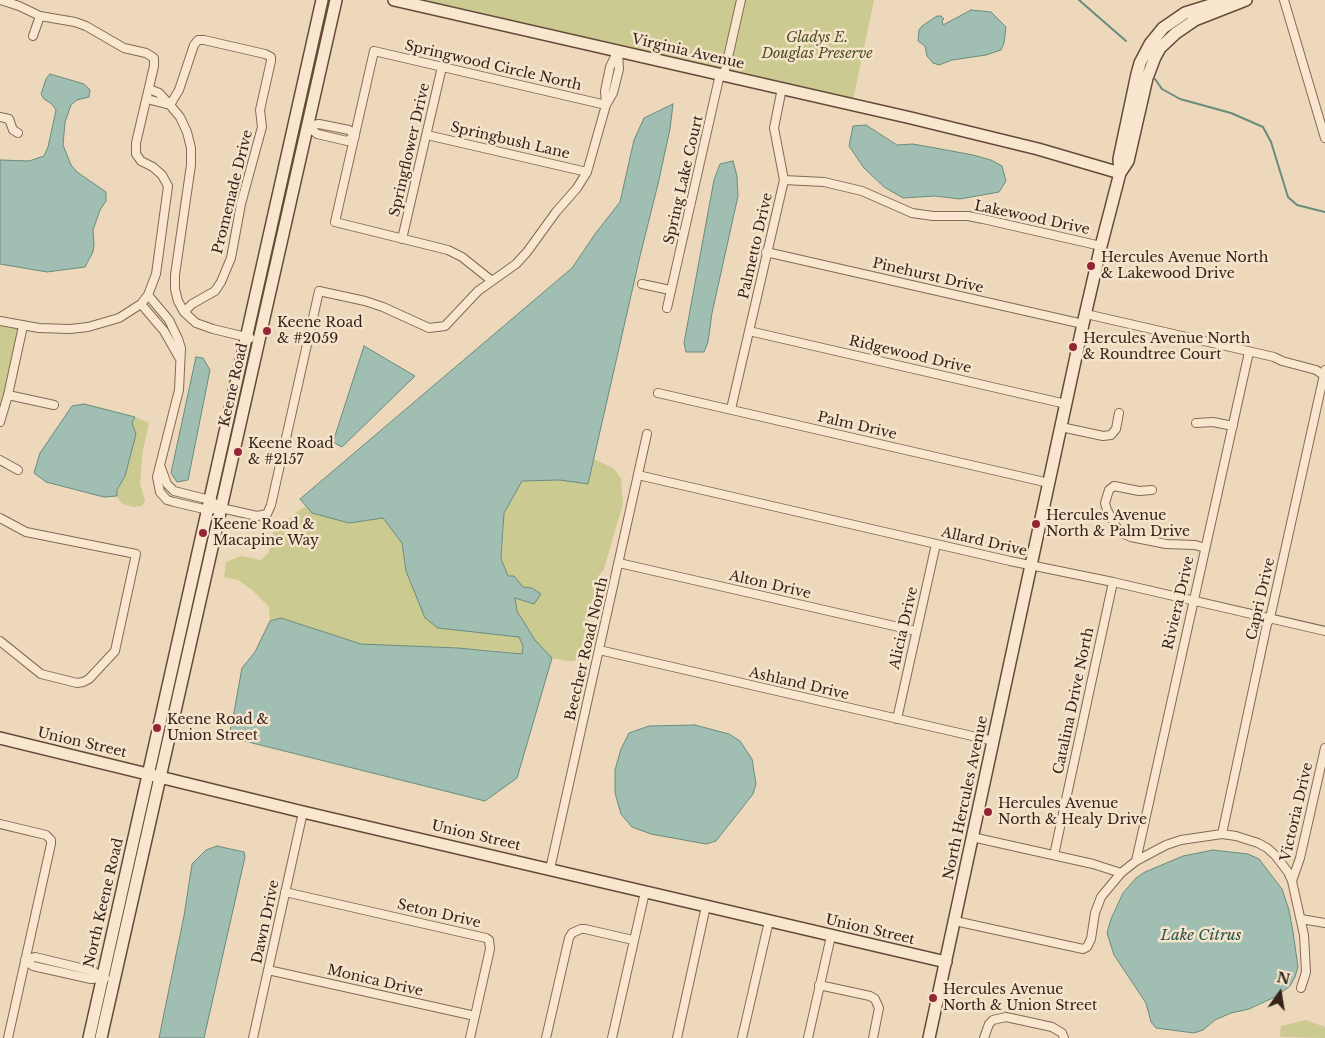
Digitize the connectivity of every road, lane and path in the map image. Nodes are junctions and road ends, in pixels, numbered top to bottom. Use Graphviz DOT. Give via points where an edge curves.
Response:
graph roads {
  1 [pos="1,0"];
  2 [pos="322,0"];
  3 [pos="330,0"];
  4 [pos="336,0"];
  5 [pos="394,0"];
  6 [pos="741,0"];
  7 [pos="1241,0"];
  8 [pos="1246,0"];
  9 [pos="1284,0"];
  10 [pos="40,16"];
  11 [pos="33,36"];
  12 [pos="618,51"];
  13 [pos="442,67"];
  14 [pos="722,75"];
  15 [pos="782,88"];
  16 [pos="149,89"];
  17 [pos="314,96"];
  18 [pos="147,99"];
  19 [pos="170,105"];
  20 [pos="606,105"];
  21 [pos="0,117"];
  22 [pos="308,126"];
  23 [pos="18,133"];
  24 [pos="427,135"];
  25 [pos="355,136"];
  26 [pos="1325,138"];
  27 [pos="588,172"];
  28 [pos="1120,173"];
  29 [pos="784,180"];
  30 [pos="402,239"];
  31 [pos="1101,246"];
  32 [pos="766,252"];
  33 [pos="492,281"];
  34 [pos="642,284"];
  35 [pos="670,290"];
  36 [pos="148,295"];
  37 [pos="141,304"];
  38 [pos="666,308"];
  39 [pos="184,312"];
  40 [pos="166,315"];
  41 [pos="1084,319"];
  42 [pos="0,321"];
  43 [pos="157,322"];
  44 [pos="23,326"];
  45 [pos="749,331"];
  46 [pos="246,338"];
  47 [pos="259,341"];
  48 [pos="1249,352"];
  49 [pos="180,359"];
  50 [pos="1325,374"];
  51 [pos="658,393"];
  52 [pos="8,395"];
  53 [pos="1066,404"];
  54 [pos="54,405"];
  55 [pos="731,409"];
  56 [pos="1119,413"];
  57 [pos="0,422"];
  58 [pos="1196,423"];
  59 [pos="1232,426"];
  60 [pos="1061,427"];
  61 [pos="647,434"];
  62 [pos="0,460"];
  63 [pos="18,470"];
  64 [pos="638,475"];
  65 [pos="1049,483"];
  66 [pos="1152,490"];
  67 [pos="209,505"];
  68 [pos="221,508"];
  69 [pos="0,518"];
  70 [pos="936,544"];
  71 [pos="1205,548"];
  72 [pos="619,563"];
  73 [pos="1031,565"];
  74 [pos="1113,582"];
  75 [pos="1194,600"];
  76 [pos="1270,618"];
  77 [pos="1325,631"];
  78 [pos="916,632"];
  79 [pos="0,641"];
  80 [pos="599,650"];
  81 [pos="174,661"];
  82 [pos="897,719"];
  83 [pos="0,738"];
  84 [pos="994,741"];
  85 [pos="1325,748"];
  86 [pos="148,774"];
  87 [pos="161,777"];
  88 [pos="303,812"];
  89 [pos="0,824"];
  90 [pos="1222,834"];
  91 [pos="972,837"];
  92 [pos="1054,855"];
  93 [pos="1136,861"];
  94 [pos="550,869"];
  95 [pos="1121,873"];
  96 [pos="1292,881"];
  97 [pos="285,892"];
  98 [pos="645,892"];
  99 [pos="706,906"];
  100 [pos="1301,919"];
  101 [pos="955,921"];
  102 [pos="128,922"];
  103 [pos="769,922"];
  104 [pos="1325,923"];
  105 [pos="831,936"];
  106 [pos="633,940"];
  107 [pos="25,960"];
  108 [pos="946,962"];
  109 [pos="268,970"];
  110 [pos="108,979"];
  111 [pos="820,985"];
  112 [pos="1301,988"];
  113 [pos="475,1016"];
  114 [pos="1063,1036"];
  115 [pos="8,1038"];
  116 [pos="89,1038"];
  117 [pos="101,1038"];
  118 [pos="253,1038"];
  119 [pos="470,1038"];
  120 [pos="546,1038"];
  121 [pos="612,1038"];
  122 [pos="677,1038"];
  123 [pos="742,1038"];
  124 [pos="808,1038"];
  125 [pos="873,1038"];
  126 [pos="929,1038"];
  127 [pos="984,1038"];
  1 -- 10 [label="street"];
  2 -- 46 [label="street, Keene Road"];
  3 -- 17 [label="street" via="314,70"];
  4 -- 17 [label="street, Keene Road"];
  5 -- 12 [label="street, Virginia Avenue"];
  6 -- 14 [label="street, Spring Lake Court"];
  7 -- 28 [label="street" via="1185,13 1163,28 1150,44 1136,74 1119,159"];
  8 -- 28 [label="street" via="1185,26 1160,48 1148,78 1128,161"];
  9 -- 26 [label="street"];
  10 -- 11 [label="street"];
  10 -- 16 [label="street" via="86,26 124,48 154,58"];
  12 -- 14 [label="street, Virginia Avenue"];
  12 -- 20 [label="street" via="610,66"];
  13 -- 20 [label="street, Springwood Circle North"];
  13 -- 24 [label="street, Springflower Drive"];
  13 -- 25 [label="street, Springwood Circle North" via="374,51"];
  14 -- 15 [label="street, Virginia Avenue"];
  14 -- 35 [label="street, Spring Lake Court"];
  15 -- 28 [label="street, Virginia Avenue" via="1038,149"];
  15 -- 29 [label="street, Palmetto Drive" via="774,128"];
  16 -- 18 [label="street"];
  16 -- 19 [label="street" via="159,93"];
  17 -- 22 [label="street, Keene Road"];
  18 -- 19 [label="street"];
  18 -- 36 [label="street" via="136,154 162,175 168,186 156,274"];
  19 -- 39 [label="street" via="184,124 191,148 175,275 178,301"];
  19 -- 39 [label="street, Promenade Drive" via="180,90 198,40 271,57 260,110 262,127 241,204 232,258 215,290"];
  20 -- 27 [label="street"];
  21 -- 23 [label="street" via="9,119 12,130"];
  22 -- 25 [label="street" via="320,124 349,130"];
  22 -- 47 [label="street, Keene Road"];
  24 -- 27 [label="street, Springbush Lane"];
  24 -- 30 [label="street, Springflower Drive"];
  25 -- 30 [label="street" via="335,222"];
  27 -- 33 [label="street" via="528,252"];
  28 -- 31 [label="street, North Hercules Avenue"];
  29 -- 31 [label="street, Lakewood Drive" via="824,182 862,191 912,212 968,216"];
  29 -- 32 [label="street, Palmetto Drive"];
  30 -- 33 [label="street" via="448,250"];
  31 -- 41 [label="street, North Hercules Avenue"];
  32 -- 41 [label="street, Pinehurst Drive"];
  32 -- 45 [label="street, Palmetto Drive"];
  33 -- 68 [label="street" via="478,290 452,321 438,328 422,326 365,301 319,291 270,510 257,516"];
  34 -- 35 [label="street"];
  35 -- 38 [label="street, Spring Lake Court"];
  36 -- 37 [label="street"];
  36 -- 40 [label="street"];
  37 -- 43 [label="street"];
  37 -- 44 [label="street" via="119,318 88,327 55,329"];
  39 -- 46 [label="street" via="205,326"];
  40 -- 43 [label="street"];
  40 -- 49 [label="street" via="178,339"];
  41 -- 48 [label="street, Pinehurst Drive"];
  41 -- 53 [label="street, North Hercules Avenue"];
  42 -- 44 [label="street"];
  43 -- 49 [label="street"];
  44 -- 52 [label="street"];
  45 -- 53 [label="street, Ridgewood Drive"];
  45 -- 55 [label="street, Palmetto Drive"];
  46 -- 47 [label="street"];
  46 -- 67 [label="street, Keene Road"];
  47 -- 68 [label="street, Keene Road"];
  48 -- 50 [label="street, Pinehurst Drive"];
  48 -- 59 [label="street, Riviera Drive"];
  49 -- 67 [label="street" via="179,390 157,482 163,496 174,502"];
  50 -- 76 [label="street, Capri Drive"];
  51 -- 55 [label="street, Palm Drive"];
  52 -- 54 [label="street"];
  52 -- 57 [label="street"];
  53 -- 60 [label="street, North Hercules Avenue"];
  55 -- 65 [label="street, Palm Drive"];
  56 -- 60 [label="street" via="1116,429 1111,435"];
  58 -- 59 [label="street"];
  59 -- 71 [label="street, Riviera Drive"];
  60 -- 65 [label="street, North Hercules Avenue"];
  61 -- 64 [label="street, Beecher Road North"];
  62 -- 63 [label="street"];
  64 -- 70 [label="street, Allard Drive"];
  64 -- 72 [label="street, Beecher Road North"];
  65 -- 73 [label="street, North Hercules Avenue"];
  66 -- 71 [label="street" via="1114,486 1109,490 1105,503 1119,532 1166,544"];
  67 -- 68 [label="street"];
  67 -- 81 [label="street, Keene Road"];
  68 -- 87 [label="street, Keene Road"];
  69 -- 79 [label="street" via="26,532 136,554 116,650 89,679 77,683 41,674"];
  70 -- 73 [label="street, Allard Drive"];
  70 -- 78 [label="street, Alicia Drive"];
  71 -- 75 [label="street, Riviera Drive"];
  72 -- 78 [label="street, Alton Drive"];
  72 -- 80 [label="street, Beecher Road North"];
  73 -- 74 [label="street, Allard Drive"];
  73 -- 84 [label="street, North Hercules Avenue"];
  74 -- 75 [label="street, Allard Drive"];
  74 -- 92 [label="street, Catalina Drive North"];
  75 -- 76 [label="street, Allard Drive"];
  75 -- 93 [label="street, Riviera Drive"];
  76 -- 77 [label="street, Allard Drive"];
  76 -- 90 [label="street, Capri Drive"];
  78 -- 82 [label="street, Alicia Drive"];
  80 -- 82 [label="street, Ashland Drive"];
  80 -- 94 [label="street, Beecher Road North"];
  81 -- 86 [label="street, Keene Road"];
  81 -- 87 [label="street" via="172,693 157,761"];
  82 -- 84 [label="street, Ashland Drive"];
  83 -- 86 [label="street, Union Street"];
  84 -- 91 [label="street, North Hercules Avenue"];
  85 -- 96 [label="street, Victoria Drive"];
  86 -- 87 [label="street, Union Street"];
  86 -- 102 [label="street" via="152,779 152,790 129,892"];
  86 -- 110 [label="street, North Keene Road"];
  87 -- 88 [label="street, Union Street"];
  87 -- 102 [label="street, North Keene Road"];
  88 -- 94 [label="street, Union Street"];
  88 -- 97 [label="street, Dawn Drive"];
  89 -- 107 [label="street" via="46,835 51,840"];
  90 -- 93 [label="street" via="1181,840"];
  90 -- 96 [label="street" via="1246,838 1267,848"];
  91 -- 92 [label="street"];
  91 -- 101 [label="street, North Hercules Avenue"];
  92 -- 95 [label="street"];
  93 -- 95 [label="street"];
  94 -- 98 [label="street, Union Street"];
  95 -- 101 [label="street" via="1101,897 1091,939 1088,947 1083,949"];
  96 -- 100 [label="street"];
  97 -- 109 [label="street, Dawn Drive"];
  97 -- 113 [label="street, Seton Drive" via="486,938 490,948"];
  98 -- 99 [label="street, Union Street"];
  98 -- 106 [label="street"];
  99 -- 103 [label="street, Union Street"];
  99 -- 122 [label="street"];
  100 -- 104 [label="street"];
  100 -- 112 [label="street" via="1306,960"];
  101 -- 108 [label="street, North Hercules Avenue"];
  102 -- 110 [label="street, North Keene Road"];
  103 -- 105 [label="street, Union Street"];
  103 -- 123 [label="street"];
  105 -- 108 [label="street, Union Street"];
  105 -- 111 [label="street"];
  106 -- 120 [label="street" via="585,929 572,933"];
  106 -- 121 [label="street"];
  107 -- 110 [label="street" via="33,966 91,980"];
  107 -- 115 [label="street"];
  108 -- 126 [label="street, North Hercules Avenue"];
  109 -- 113 [label="street, Monica Drive"];
  109 -- 118 [label="street, Dawn Drive"];
  110 -- 116 [label="street, North Keene Road"];
  110 -- 117 [label="street, North Keene Road"];
  111 -- 124 [label="street"];
  111 -- 125 [label="street" via="875,999 879,1008"];
  113 -- 119 [label="street, Seton Drive"];
  114 -- 127 [label="street" via="1052,1027 1006,1017 993,1020"];
}
